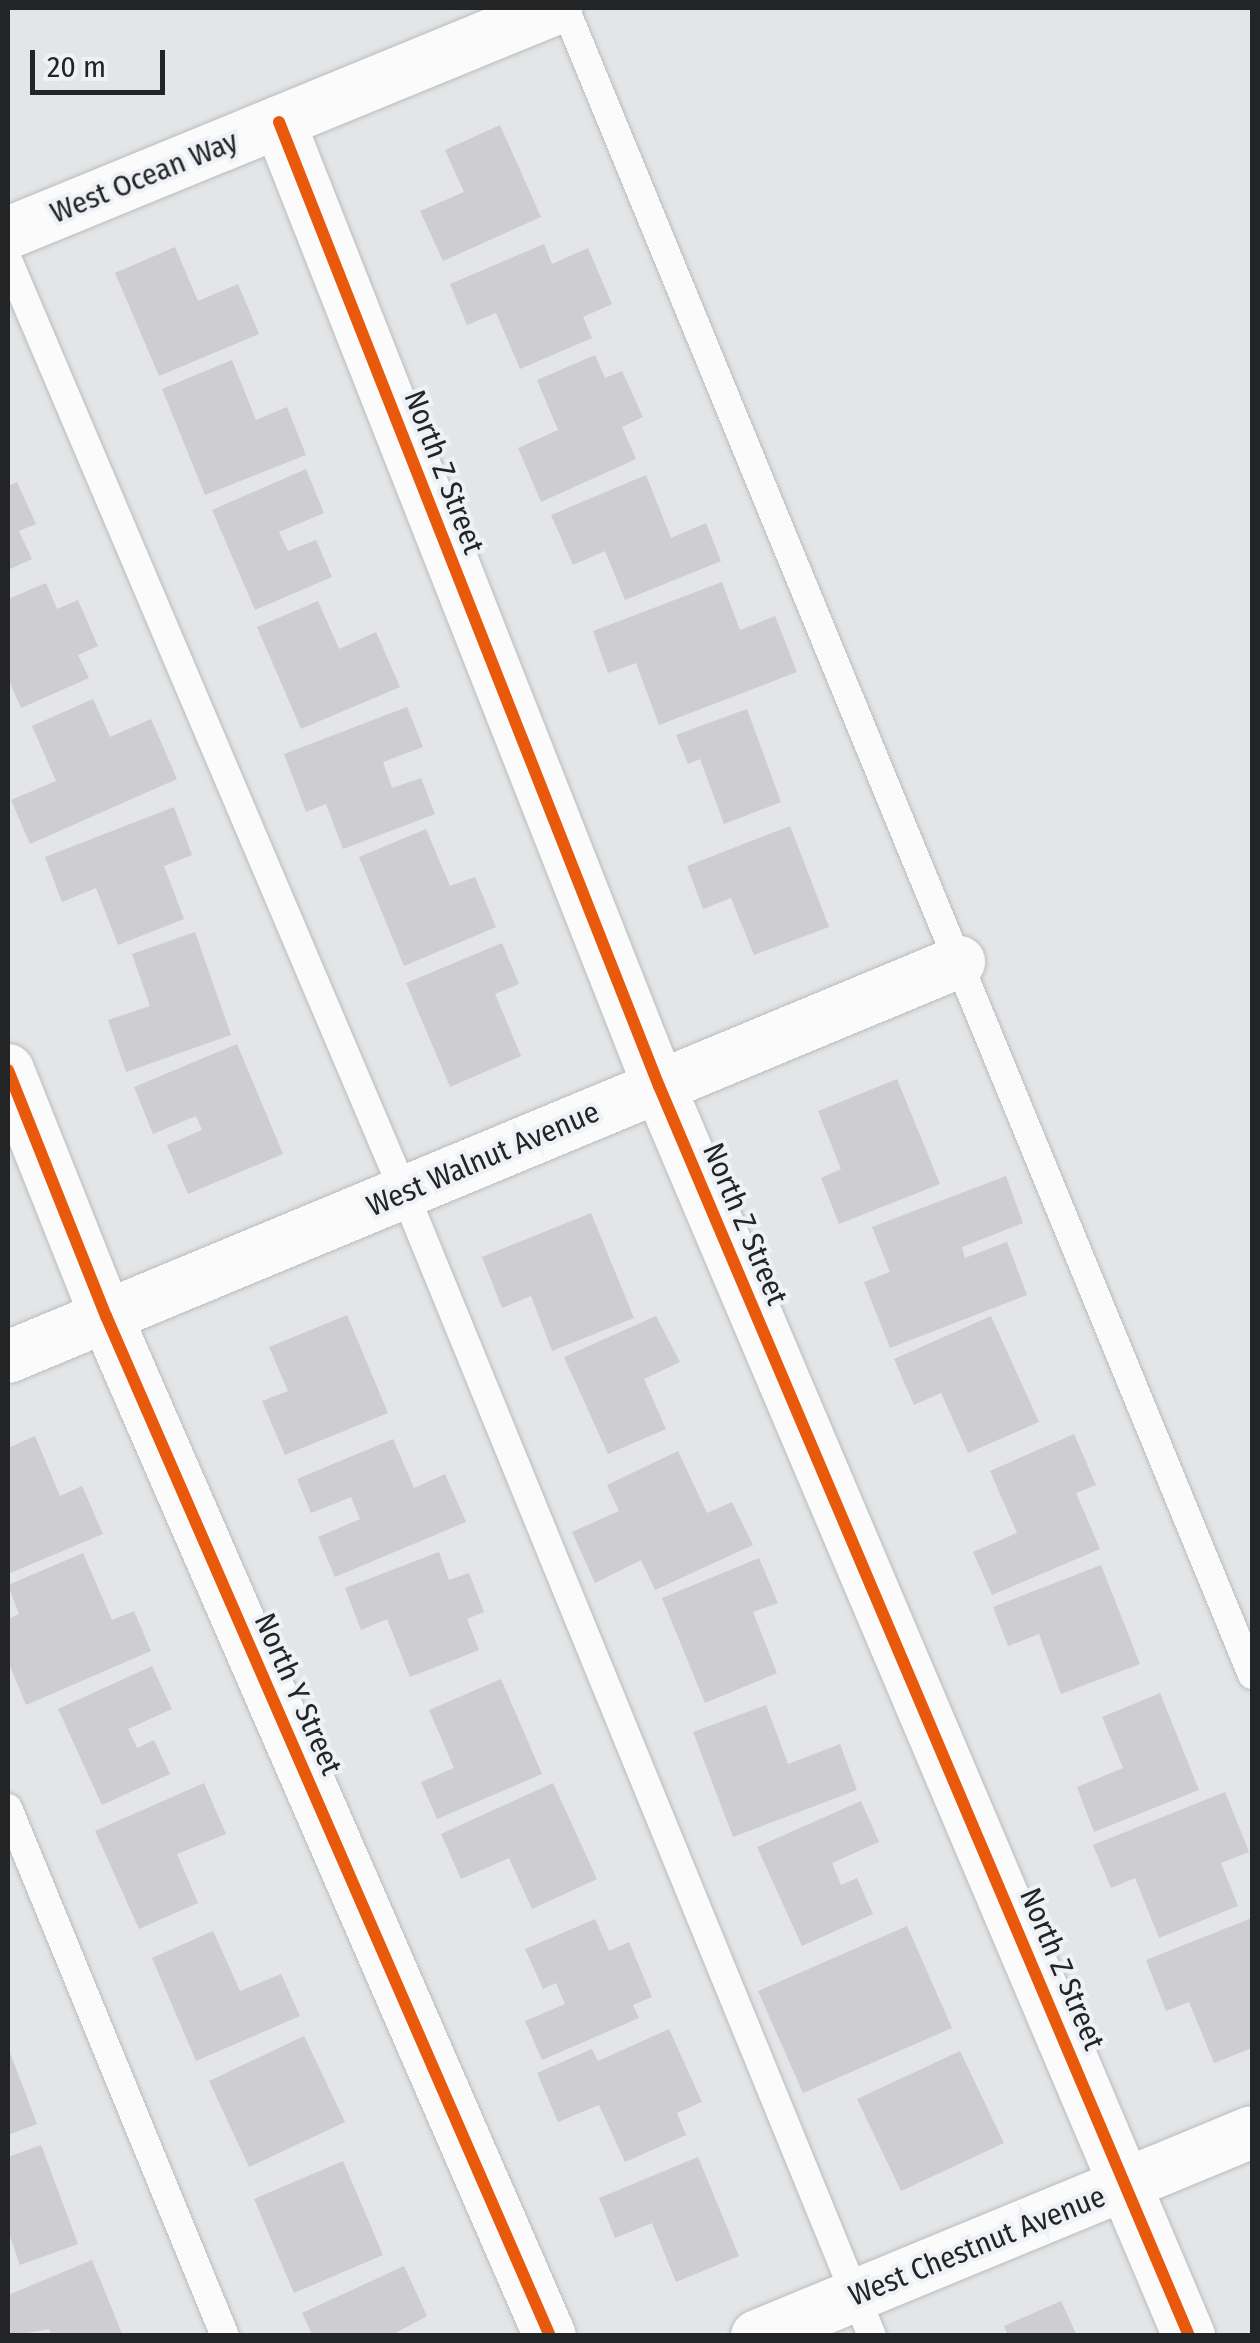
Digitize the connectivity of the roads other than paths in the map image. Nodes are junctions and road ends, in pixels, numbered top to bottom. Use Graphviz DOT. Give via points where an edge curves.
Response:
graph roads {
  1 [pos="558,8"];
  2 [pos="565,8"];
  3 [pos="280,122"];
  4 [pos="8,233"];
  5 [pos="8,260"];
  6 [pos="959,962"];
  7 [pos="8,1070"];
  8 [pos="660,1086"];
  9 [pos="404,1192"];
  10 [pos="106,1316"];
  11 [pos="8,1356"];
  12 [pos="1252,1675"];
  13 [pos="8,1808"];
  14 [pos="1252,2132"];
  15 [pos="1126,2185"];
  16 [pos="864,2315"];
  17 [pos="225,2336"];
  18 [pos="550,2336"];
  19 [pos="757,2336"];
  20 [pos="1188,2336"];
  1 -- 3 [label="street, West Ocean Way"];
  2 -- 6 [label="lane"];
  3 -- 4 [label="street, West Ocean Way"];
  3 -- 8 [label="street, North Z Street"];
  5 -- 9 [label="lane"];
  6 -- 8 [label="street, West Walnut Avenue"];
  6 -- 12 [label="lane"];
  7 -- 10 [label="street, North Y Street"];
  8 -- 9 [label="street, West Walnut Avenue"];
  8 -- 15 [label="street, North Z Street"];
  9 -- 10 [label="street, West Walnut Avenue"];
  9 -- 16 [label="lane"];
  10 -- 11 [label="street, West Walnut Avenue"];
  10 -- 18 [label="street, North Y Street"];
  13 -- 17 [label="lane"];
  14 -- 15 [label="street, West Chestnut Avenue"];
  15 -- 16 [label="street, West Chestnut Avenue"];
  15 -- 20 [label="street, North Z Street"];
  16 -- 19 [label="street, West Chestnut Avenue"];
}
